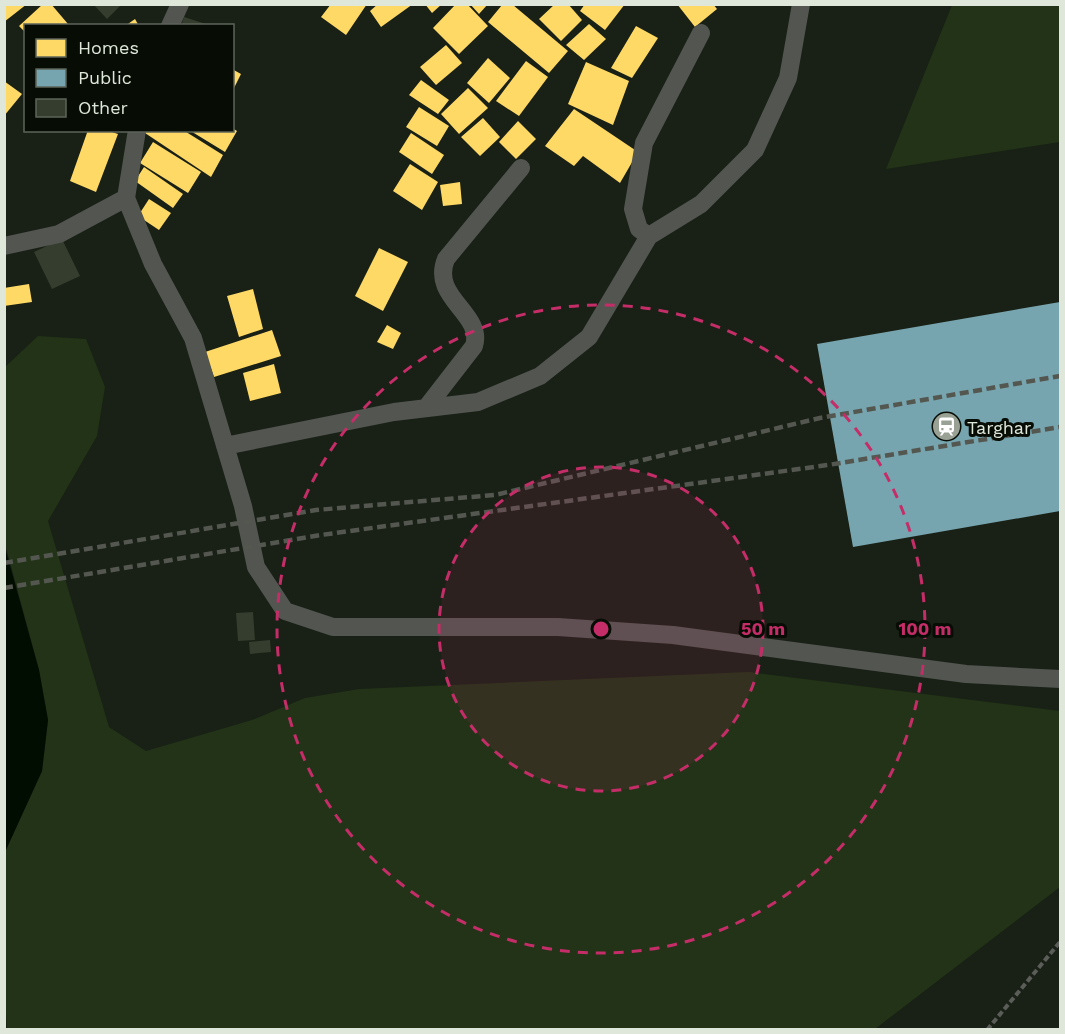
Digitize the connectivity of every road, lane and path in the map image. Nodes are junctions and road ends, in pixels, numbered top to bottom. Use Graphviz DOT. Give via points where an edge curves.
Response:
graph roads {
  1 [pos="180,4"];
  2 [pos="801,4"];
  3 [pos="171,24"];
  4 [pos="701,33"];
  5 [pos="137,132"];
  6 [pos="521,168"];
  7 [pos="126,198"];
  8 [pos="649,236"];
  9 [pos="4,246"];
  10 [pos="426,408"];
  11 [pos="225,446"];
  12 [pos="1060,679"];
  13 [pos="1060,942"];
  14 [pos="987,1029"];
  1 -- 3 [label="street"];
  2 -- 8 [label="street" via="788,78 755,150 701,204"];
  4 -- 8 [label="street" via="644,143 633,209 639,229"];
  5 -- 7 [label="street"];
  6 -- 10 [label="street" via="446,259 442,269 442,280 477,338"];
  7 -- 9 [label="street" via="59,234"];
  7 -- 11 [label="street" via="153,264 193,338"];
  8 -- 10 [label="street" via="589,337 540,376 478,402"];
  10 -- 11 [label="street"];
  11 -- 12 [label="street" via="256,567 285,611 333,627 558,627 673,635 966,674"];
  13 -- 14 [label="path"];
}
